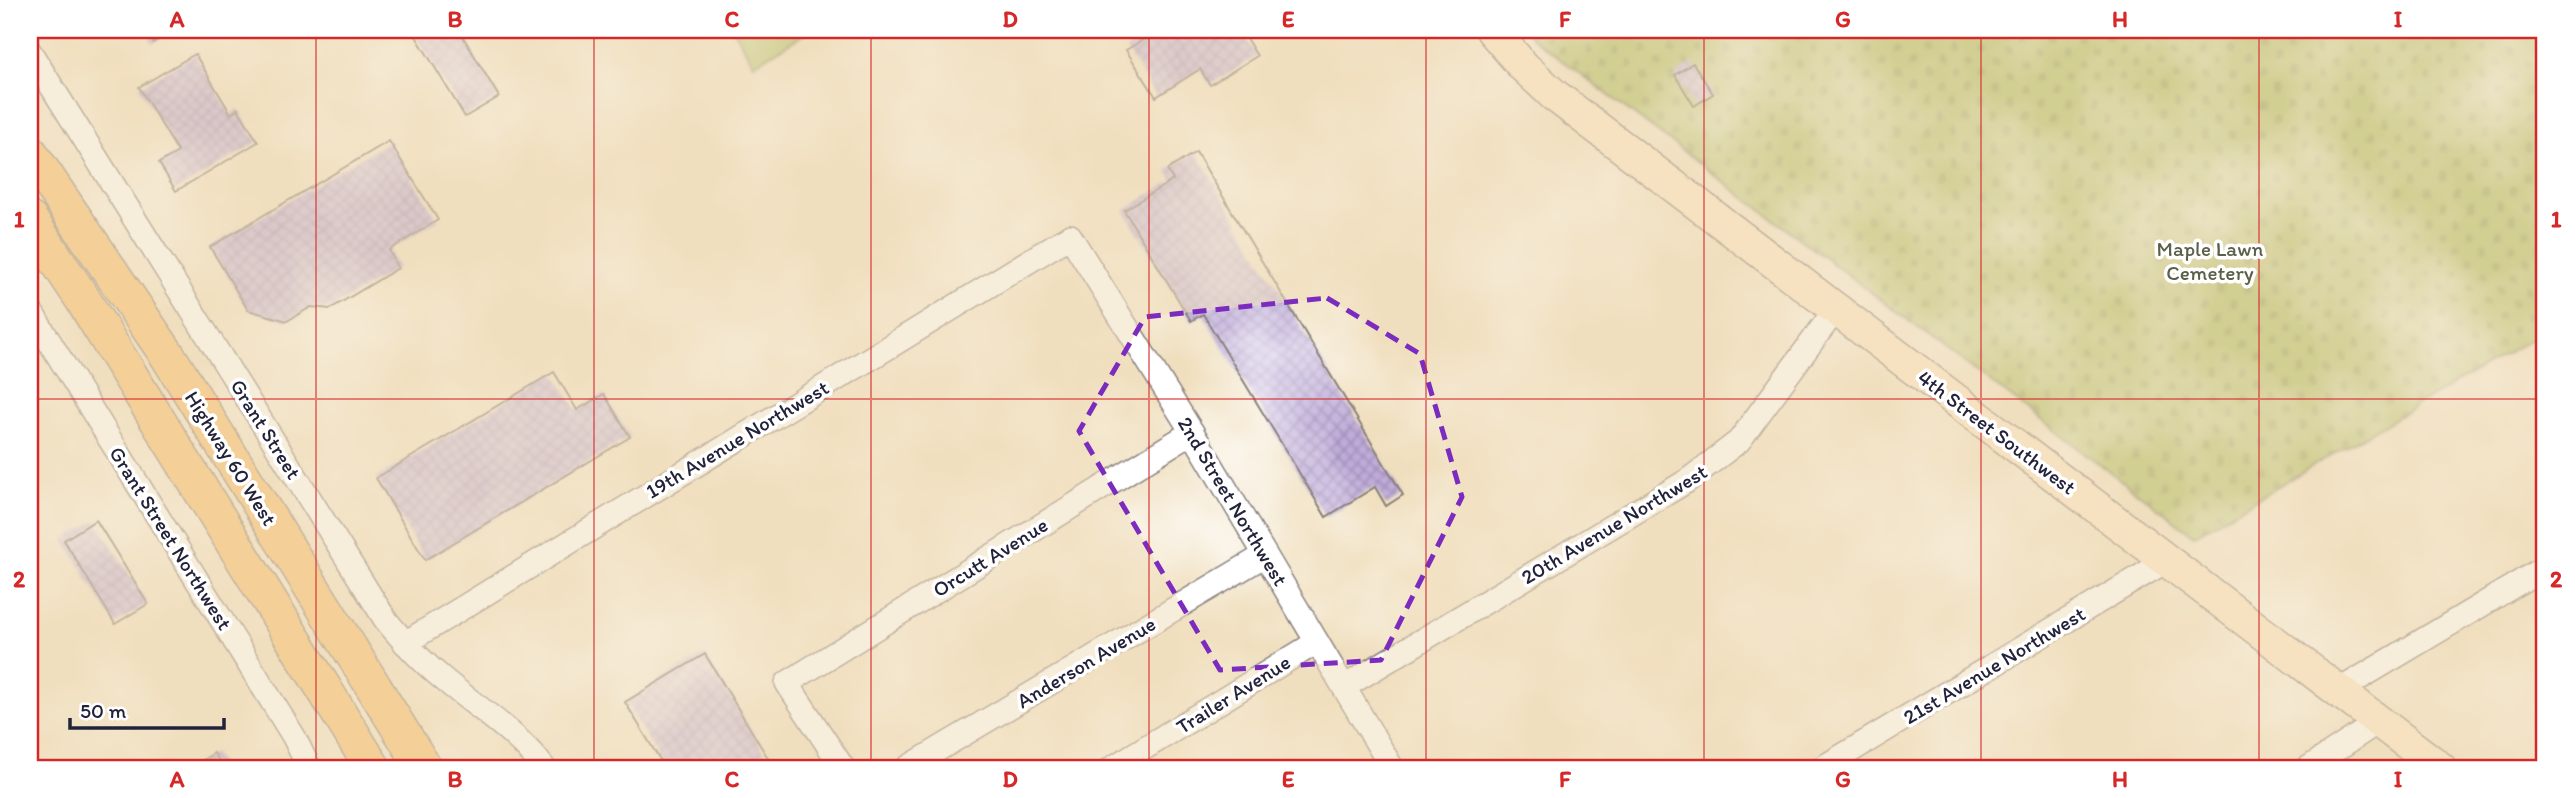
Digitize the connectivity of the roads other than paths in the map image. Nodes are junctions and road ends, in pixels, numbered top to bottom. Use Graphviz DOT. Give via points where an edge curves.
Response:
graph roads {
  1 [pos="1492,30"];
  2 [pos="30,52"];
  3 [pos="30,153"];
  4 [pos="30,220"];
  5 [pos="1070,236"];
  6 [pos="1836,309"];
  7 [pos="30,310"];
  8 [pos="1192,432"];
  9 [pos="1265,555"];
  10 [pos="2165,561"];
  11 [pos="2545,566"];
  12 [pos="1317,642"];
  13 [pos="405,643"];
  14 [pos="1344,687"];
  15 [pos="2338,691"];
  16 [pos="2378,722"];
  17 [pos="309,768"];
  18 [pos="373,768"];
  19 [pos="424,768"];
  20 [pos="544,768"];
  21 [pos="843,768"];
  22 [pos="907,768"];
  23 [pos="1112,768"];
  24 [pos="1392,768"];
  25 [pos="1822,768"];
  26 [pos="2308,768"];
  27 [pos="2440,768"];
  1 -- 6 [label="street, 4th Street Southwest" via="1554,95"];
  2 -- 13 [label="street, Grant Street" via="385,619"];
  3 -- 19 [label="main road, Highway 60 West" via="168,356"];
  4 -- 18 [label="main road, Highway 60 West"];
  5 -- 8 [label="street, 2nd Street Northwest"];
  5 -- 13 [label="street, 19th Avenue Northwest"];
  6 -- 10 [label="street, 4th Street Southwest"];
  6 -- 14 [label="street, 20th Avenue Northwest" via="1739,441 1714,463"];
  7 -- 17 [label="street, Grant Street Northwest"];
  8 -- 9 [label="street, 2nd Street Northwest"];
  8 -- 21 [label="street, Orcutt Avenue" via="787,683"];
  9 -- 12 [label="street, 2nd Street Northwest"];
  9 -- 22 [label="street, Anderson Avenue"];
  10 -- 15 [label="street, 4th Street Southwest"];
  10 -- 25 [label="street, 21st Avenue Northwest"];
  11 -- 15 [label="street"];
  12 -- 14 [label="street, 2nd Street Northwest"];
  12 -- 23 [label="street, Trailer Avenue"];
  13 -- 20 [label="street, Grant Street" via="440,677 508,729"];
  14 -- 24 [label="street, 2nd Street Northwest"];
  15 -- 16 [label="street, 4th Street Southwest"];
  16 -- 26 [label="street"];
  16 -- 27 [label="street, 4th Street Southwest"];
}
